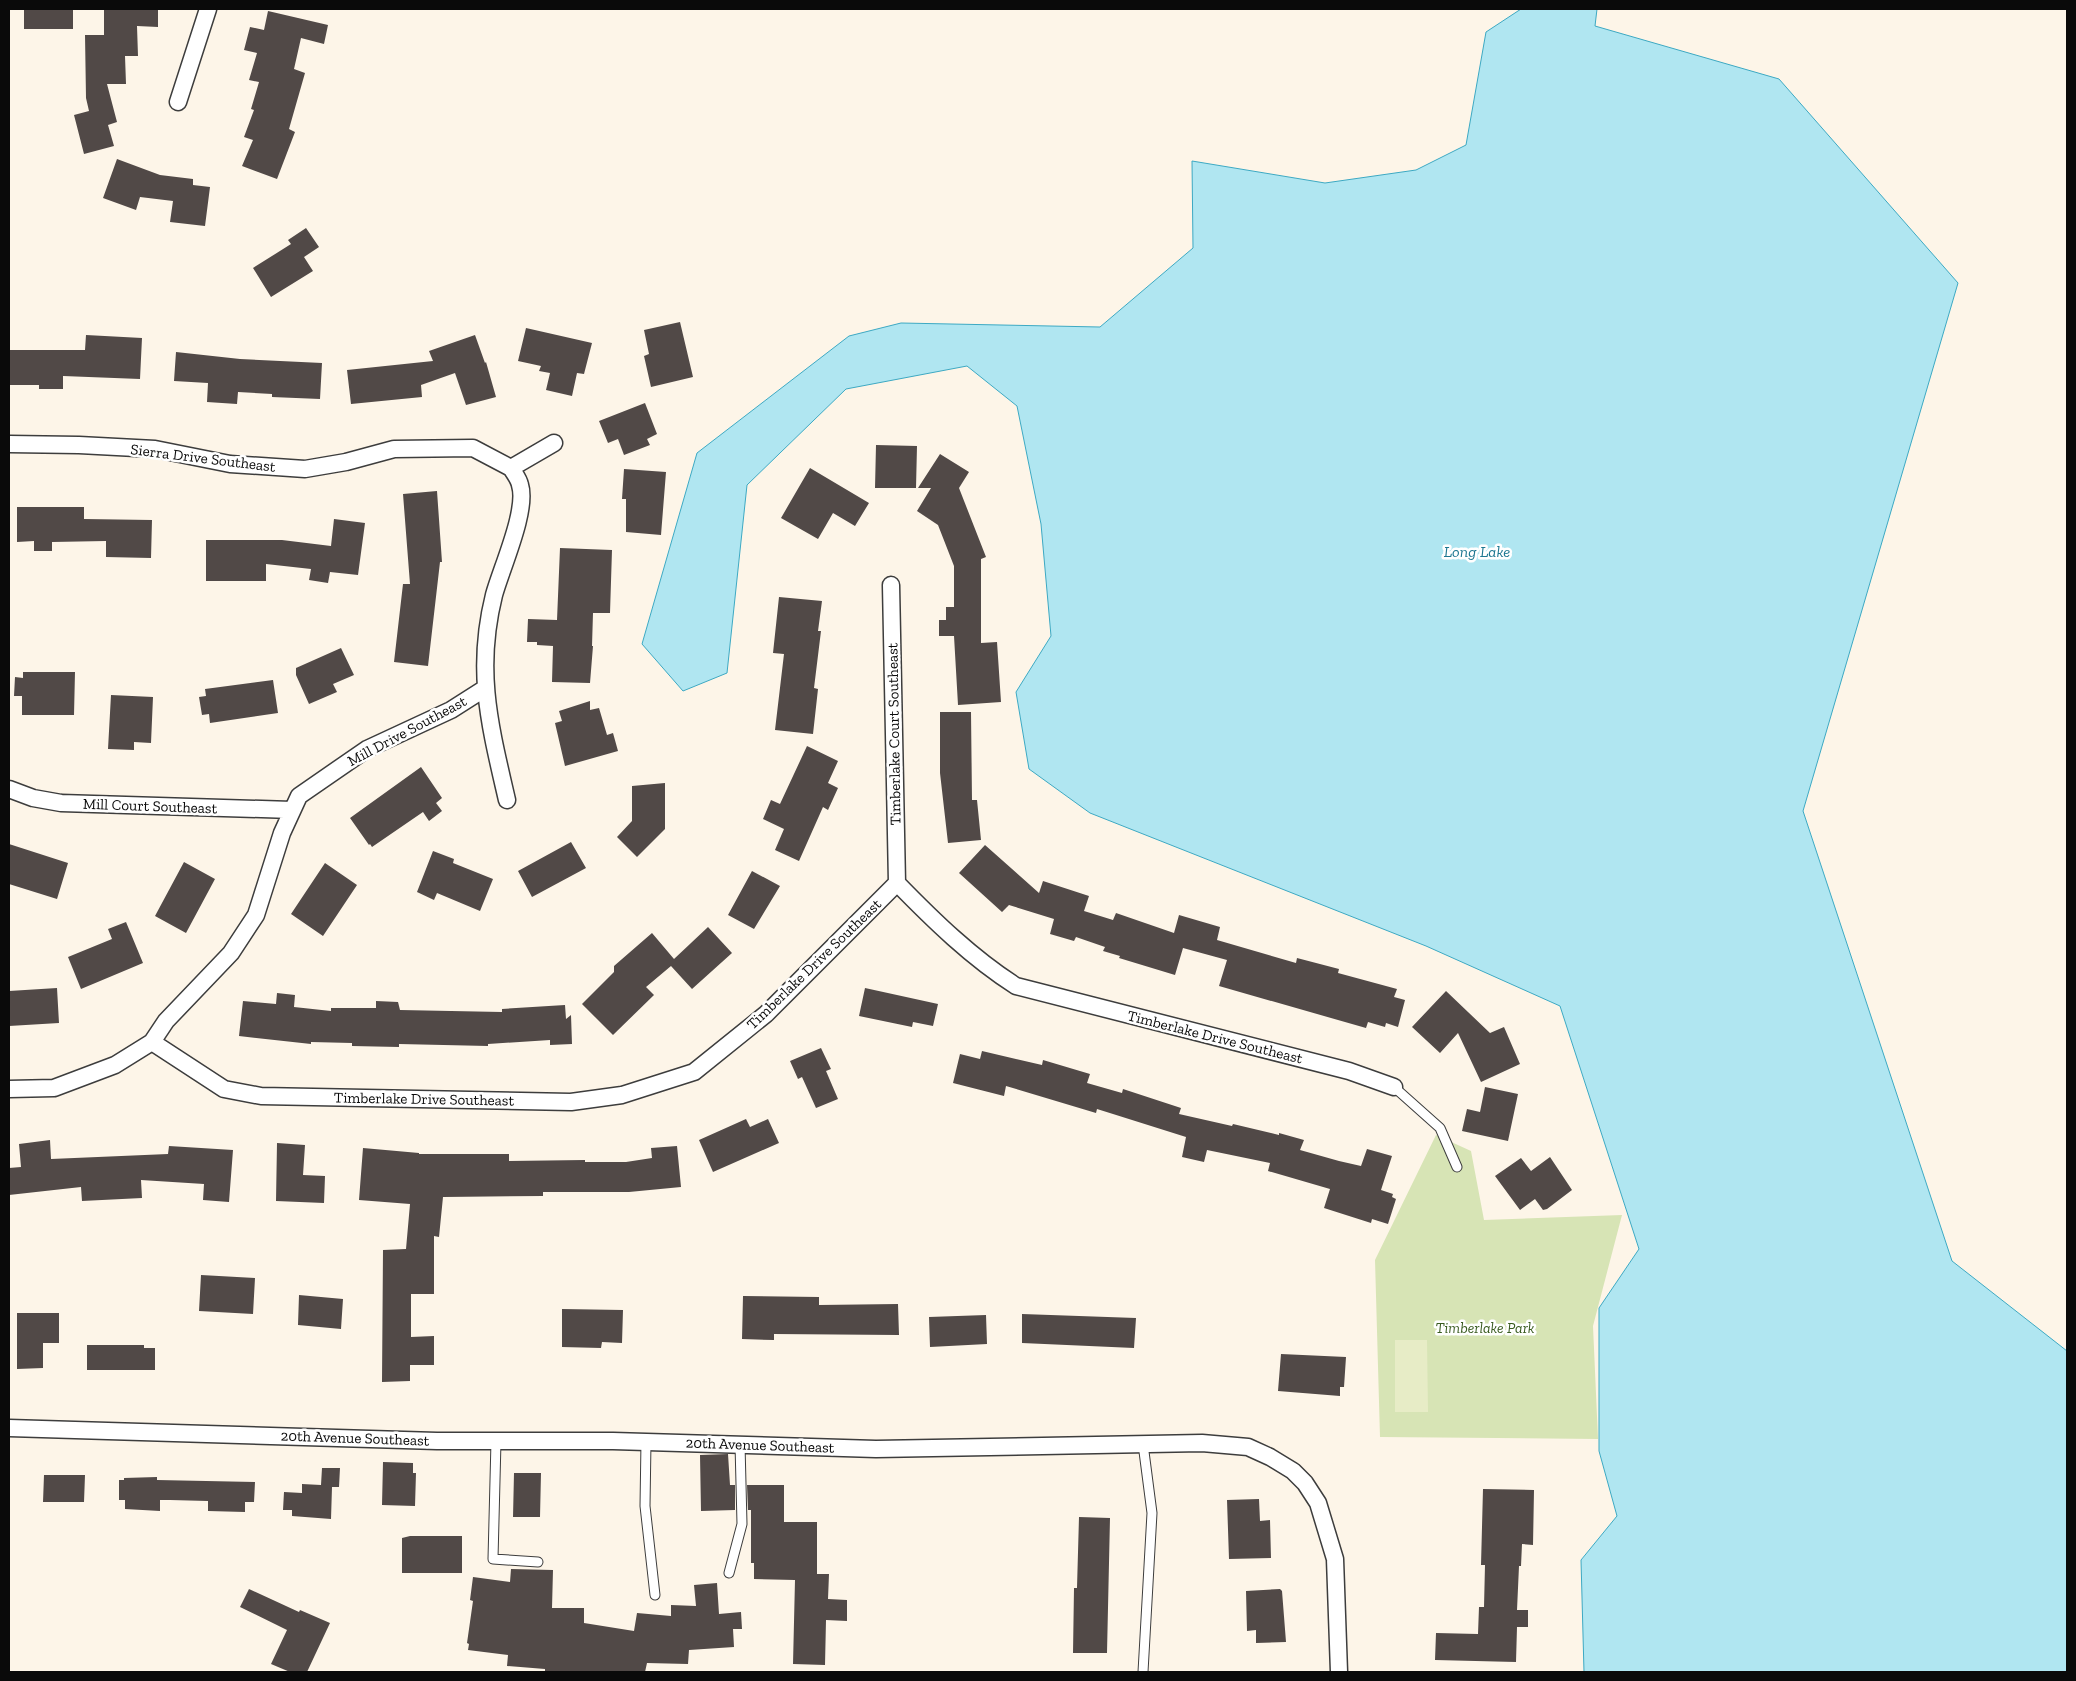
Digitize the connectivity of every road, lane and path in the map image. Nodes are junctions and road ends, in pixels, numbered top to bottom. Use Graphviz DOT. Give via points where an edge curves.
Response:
graph roads {
  1 [pos="208,9"];
  2 [pos="178,102"];
  3 [pos="554,443"];
  4 [pos="9,444"];
  5 [pos="511,468"];
  6 [pos="891,584"];
  7 [pos="484,689"];
  8 [pos="9,789"];
  9 [pos="507,800"];
  10 [pos="292,810"];
  11 [pos="897,883"];
  12 [pos="152,1042"];
  13 [pos="1394,1087"];
  14 [pos="9,1090"];
  15 [pos="1457,1168"];
  16 [pos="9,1428"];
  17 [pos="496,1441"];
  18 [pos="646,1442"];
  19 [pos="740,1444"];
  20 [pos="1143,1444"];
  21 [pos="538,1562"];
  22 [pos="729,1573"];
  23 [pos="655,1595"];
  24 [pos="1143,1672"];
  25 [pos="1339,1672"];
  1 -- 2 [label="street"];
  3 -- 5 [label="street"];
  4 -- 5 [label="street, Sierra Drive Southeast" via="155,449 230,464 305,469 394,449 473,448"];
  5 -- 7 [label="street, Mill Drive Southeast" via="521,486 519,512 494,594 485,637"];
  6 -- 11 [label="street, Timberlake Court Southeast"];
  7 -- 9 [label="street, Mill Drive Southeast"];
  7 -- 10 [label="street, Mill Drive Southeast" via="451,710 368,749 299,796"];
  8 -- 10 [label="street, Mill Court Southeast" via="61,803"];
  10 -- 12 [label="street, Mill Drive Southeast" via="256,915 231,953 166,1022"];
  11 -- 12 [label="street, Timberlake Drive Southeast" via="766,1014 719,1053 694,1072 622,1096 571,1102 261,1096 224,1089"];
  11 -- 13 [label="street, Timberlake Drive Southeast" via="993,972 1016,986 1349,1071"];
  12 -- 14 [label="street" via="115,1065 54,1088"];
  13 -- 15 [label="lane" via="1440,1128"];
  16 -- 17 [label="street, 20th Avenue Southeast"];
  17 -- 18 [label="street, 20th Avenue Southeast"];
  17 -- 21 [label="lane" via="493,1559"];
  18 -- 19 [label="street, 20th Avenue Southeast"];
  18 -- 23 [label="lane" via="644,1506"];
  19 -- 20 [label="street, 20th Avenue Southeast" via="910,1449"];
  19 -- 22 [label="lane" via="742,1524"];
  20 -- 24 [label="lane" via="1152,1513"];
  20 -- 25 [label="street, 20th Avenue Southeast" via="1202,1443 1248,1447 1293,1471 1305,1483 1318,1503 1335,1559"];
}
